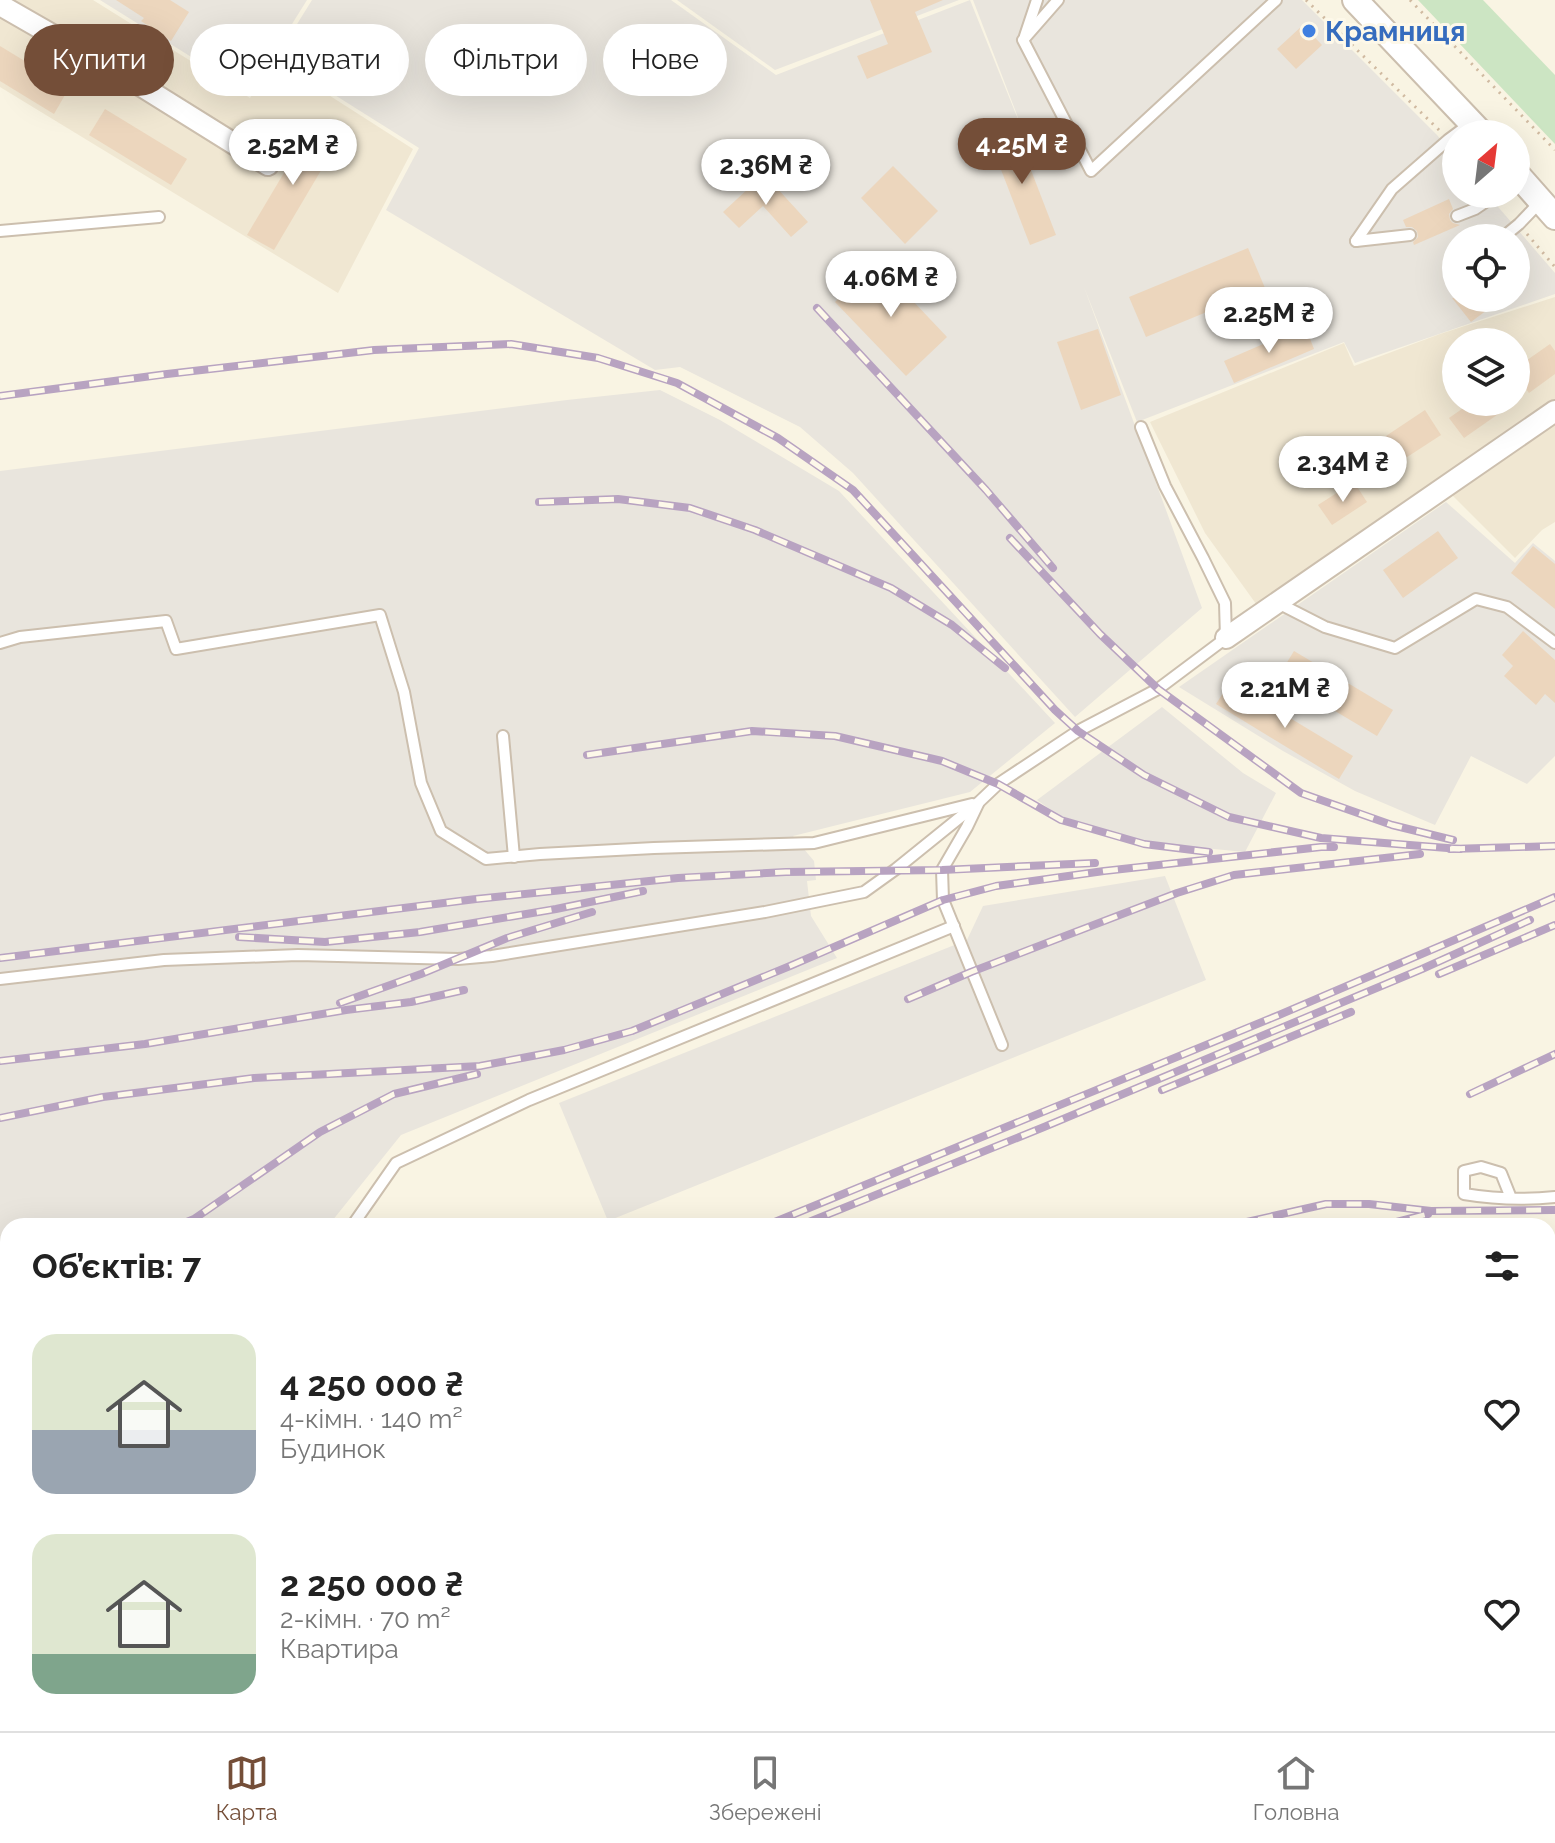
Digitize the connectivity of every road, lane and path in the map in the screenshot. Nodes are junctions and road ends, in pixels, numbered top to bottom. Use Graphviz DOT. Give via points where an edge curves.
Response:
graph roads {
  1 [pos="1037,0"];
  2 [pos="1058,0"];
  3 [pos="1276,0"];
  4 [pos="1306,0"];
  5 [pos="1355,0"];
  6 [pos="1410,0"];
  7 [pos="0,5"];
  8 [pos="1023,40"];
  9 [pos="1468,120"];
  10 [pos="1442,133"];
  11 [pos="1442,145"];
  12 [pos="1555,150"];
  13 [pos="268,165"];
  14 [pos="1530,190"];
  15 [pos="1476,208"];
  16 [pos="1548,209"];
  17 [pos="1457,216"];
  18 [pos="159,217"];
  19 [pos="1519,224"];
  20 [pos="0,231"];
  21 [pos="1410,235"];
  22 [pos="1555,411"];
  23 [pos="1141,427"];
  24 [pos="1276,602"];
  25 [pos="1226,638"];
  26 [pos="0,643"];
  27 [pos="1555,643"];
  28 [pos="503,736"];
  29 [pos="979,802"];
  30 [pos="514,857"];
  31 [pos="954,926"];
  32 [pos="0,979"];
  33 [pos="1002,1045"];
  34 [pos="1555,1197"];
  35 [pos="1511,1198"];
  36 [pos="358,1218"];
  1 -- 8 [label="lane"];
  2 -- 8 [label="lane"];
  3 -- 8 [label="lane" via="1091,171"];
  4 -- 10 [label="path"];
  5 -- 9 [label="street"];
  6 -- 12 [label="path"];
  7 -- 13 [label="street"];
  11 -- 21 [label="lane" via="1392,189 1356,241"];
  14 -- 16 [label="street"];
  15 -- 17 [label="lane"];
  16 -- 19 [label="lane"];
  18 -- 20 [label="lane"];
  22 -- 24 [label="street"];
  23 -- 25 [label="lane" via="1225,603"];
  24 -- 25 [label="street"];
  24 -- 27 [label="lane" via="1325,627 1395,648 1476,599 1507,607"];
  25 -- 29 [label="lane" via="1158,689 1078,731"];
  26 -- 30 [label="lane" via="166,621 176,649 380,615 404,692 421,783 441,831 486,859"];
  28 -- 30 [label="lane"];
  29 -- 30 [label="lane" via="814,843"];
  29 -- 31 [label="lane" via="942,870 943,900"];
  29 -- 32 [label="lane" via="864,892 765,912 458,959 298,955 164,960"];
  31 -- 33 [label="lane"];
  31 -- 36 [label="lane" via="529,1100 396,1163"];
  34 -- 35 [label="lane"];
  35 -- 35 [label="lane" via="1464,1194 1464,1171 1481,1167 1501,1173"];
}
